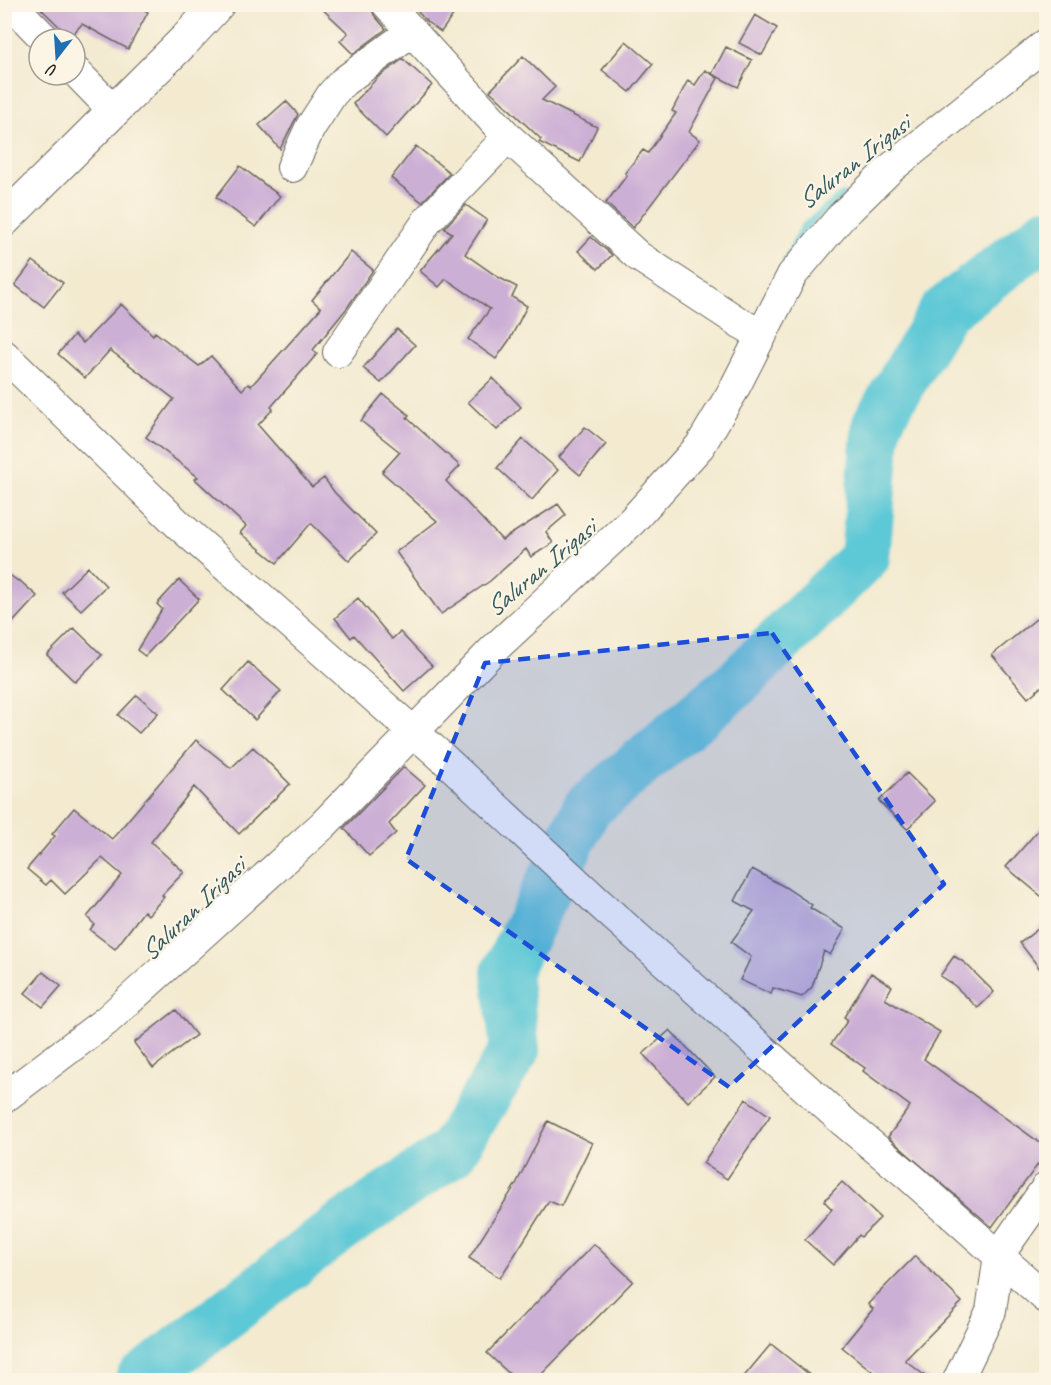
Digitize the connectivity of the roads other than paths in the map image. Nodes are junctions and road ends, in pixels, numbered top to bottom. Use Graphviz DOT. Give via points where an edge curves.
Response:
graph roads {
  1 [pos="11,4"];
  2 [pos="218,4"];
  3 [pos="387,4"];
  4 [pos="33,27"];
  5 [pos="411,32"];
  6 [pos="1047,44"];
  7 [pos="87,83"];
  8 [pos="113,110"];
  9 [pos="508,137"];
  10 [pos="292,167"];
  11 [pos="4,220"];
  12 [pos="752,330"];
  13 [pos="338,352"];
  14 [pos="4,355"];
  15 [pos="412,730"];
  16 [pos="4,1098"];
  17 [pos="1047,1188"];
  18 [pos="999,1255"];
  19 [pos="1047,1298"];
  20 [pos="958,1380"];
  1 -- 4 [label="street"];
  2 -- 8 [label="street"];
  3 -- 5 [label="street"];
  5 -- 9 [label="street"];
  5 -- 10 [label="street" via="332,94"];
  6 -- 12 [label="street" via="891,168 841,216"];
  7 -- 8 [label="street"];
  8 -- 11 [label="street"];
  9 -- 12 [label="street" via="638,256"];
  9 -- 13 [label="street" via="428,220"];
  12 -- 15 [label="street" via="733,391 694,454 632,521"];
  14 -- 15 [label="street" via="179,525"];
  15 -- 16 [label="street" via="323,825 114,1014"];
  15 -- 18 [label="street" via="844,1123"];
  17 -- 18 [label="street"];
  18 -- 19 [label="street"];
  18 -- 20 [label="street" via="991,1311"];
}
